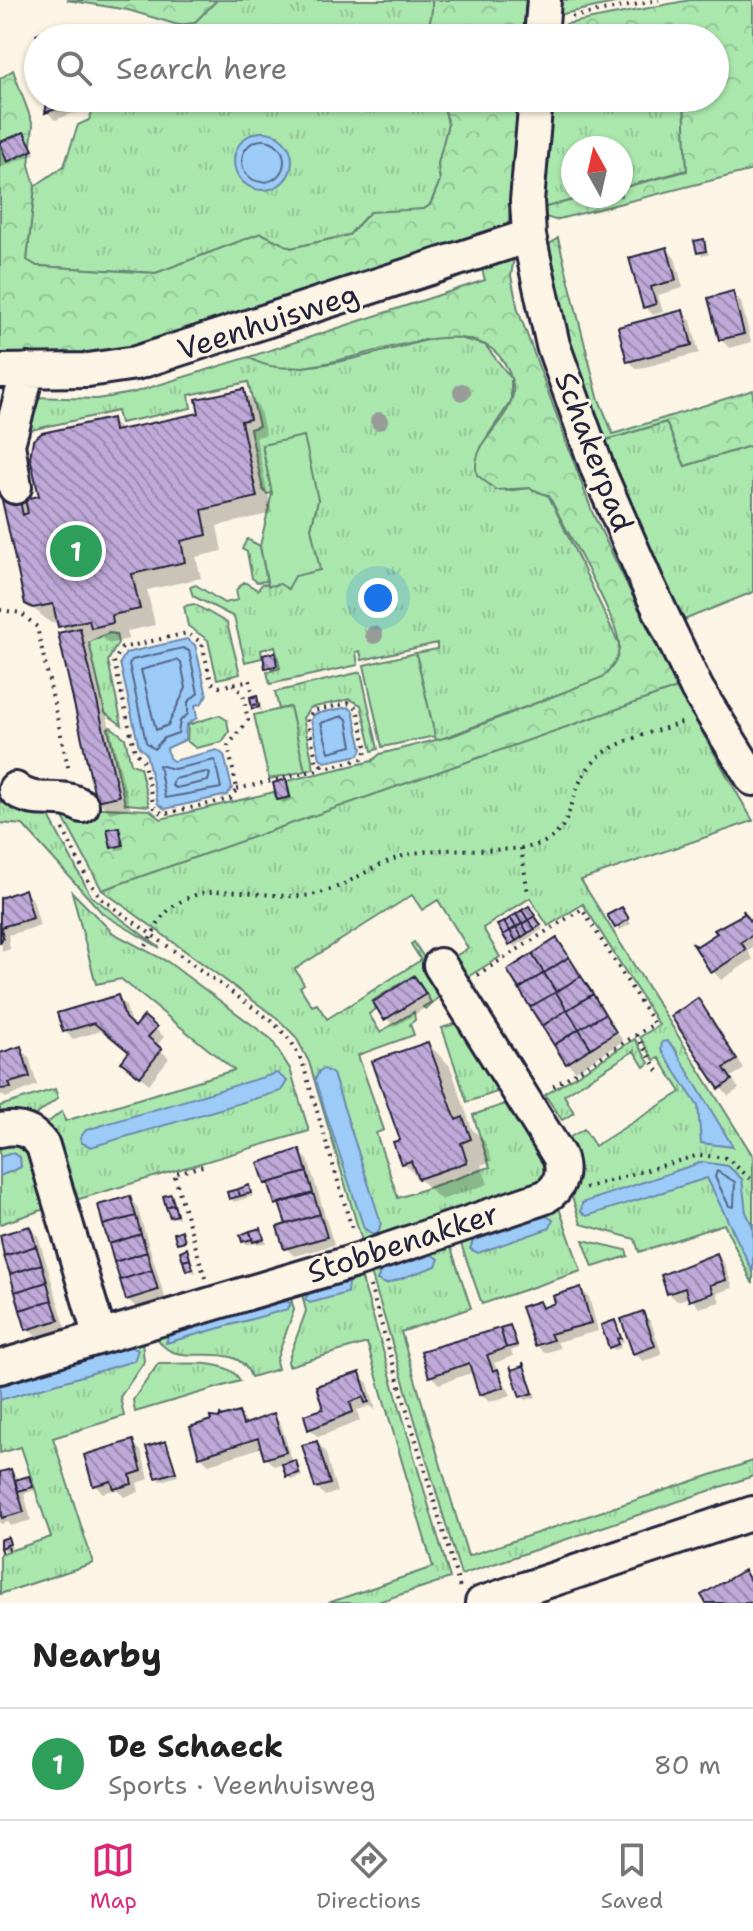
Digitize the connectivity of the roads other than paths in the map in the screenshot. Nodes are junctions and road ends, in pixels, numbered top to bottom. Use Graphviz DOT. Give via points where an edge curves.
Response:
graph roads {
  1 [pos="535,112"];
  2 [pos="529,236"];
  3 [pos="14,370"];
  4 [pos="15,487"];
  5 [pos="753,779"];
  6 [pos="13,784"];
  7 [pos="65,800"];
  8 [pos="447,977"];
  9 [pos="0,1130"];
  10 [pos="100,1337"];
  11 [pos="0,1367"];
  12 [pos="753,1513"];
  13 [pos="471,1596"];
  1 -- 2 [label="street, Schakerpad"];
  2 -- 3 [label="street, Veenhuisweg" via="136,363 88,370"];
  2 -- 5 [label="street, Schakerpad" via="553,345 598,470 697,689"];
  3 -- 4 [label="street" via="8,444"];
  6 -- 7 [label="street" via="30,798"];
  8 -- 10 [label="street, Stobbenakker" via="559,1156 560,1181 545,1197"];
  9 -- 10 [label="street" via="27,1130 43,1146"];
  10 -- 11 [label="street, Stobbenakker"];
  12 -- 13 [label="street"];
}
